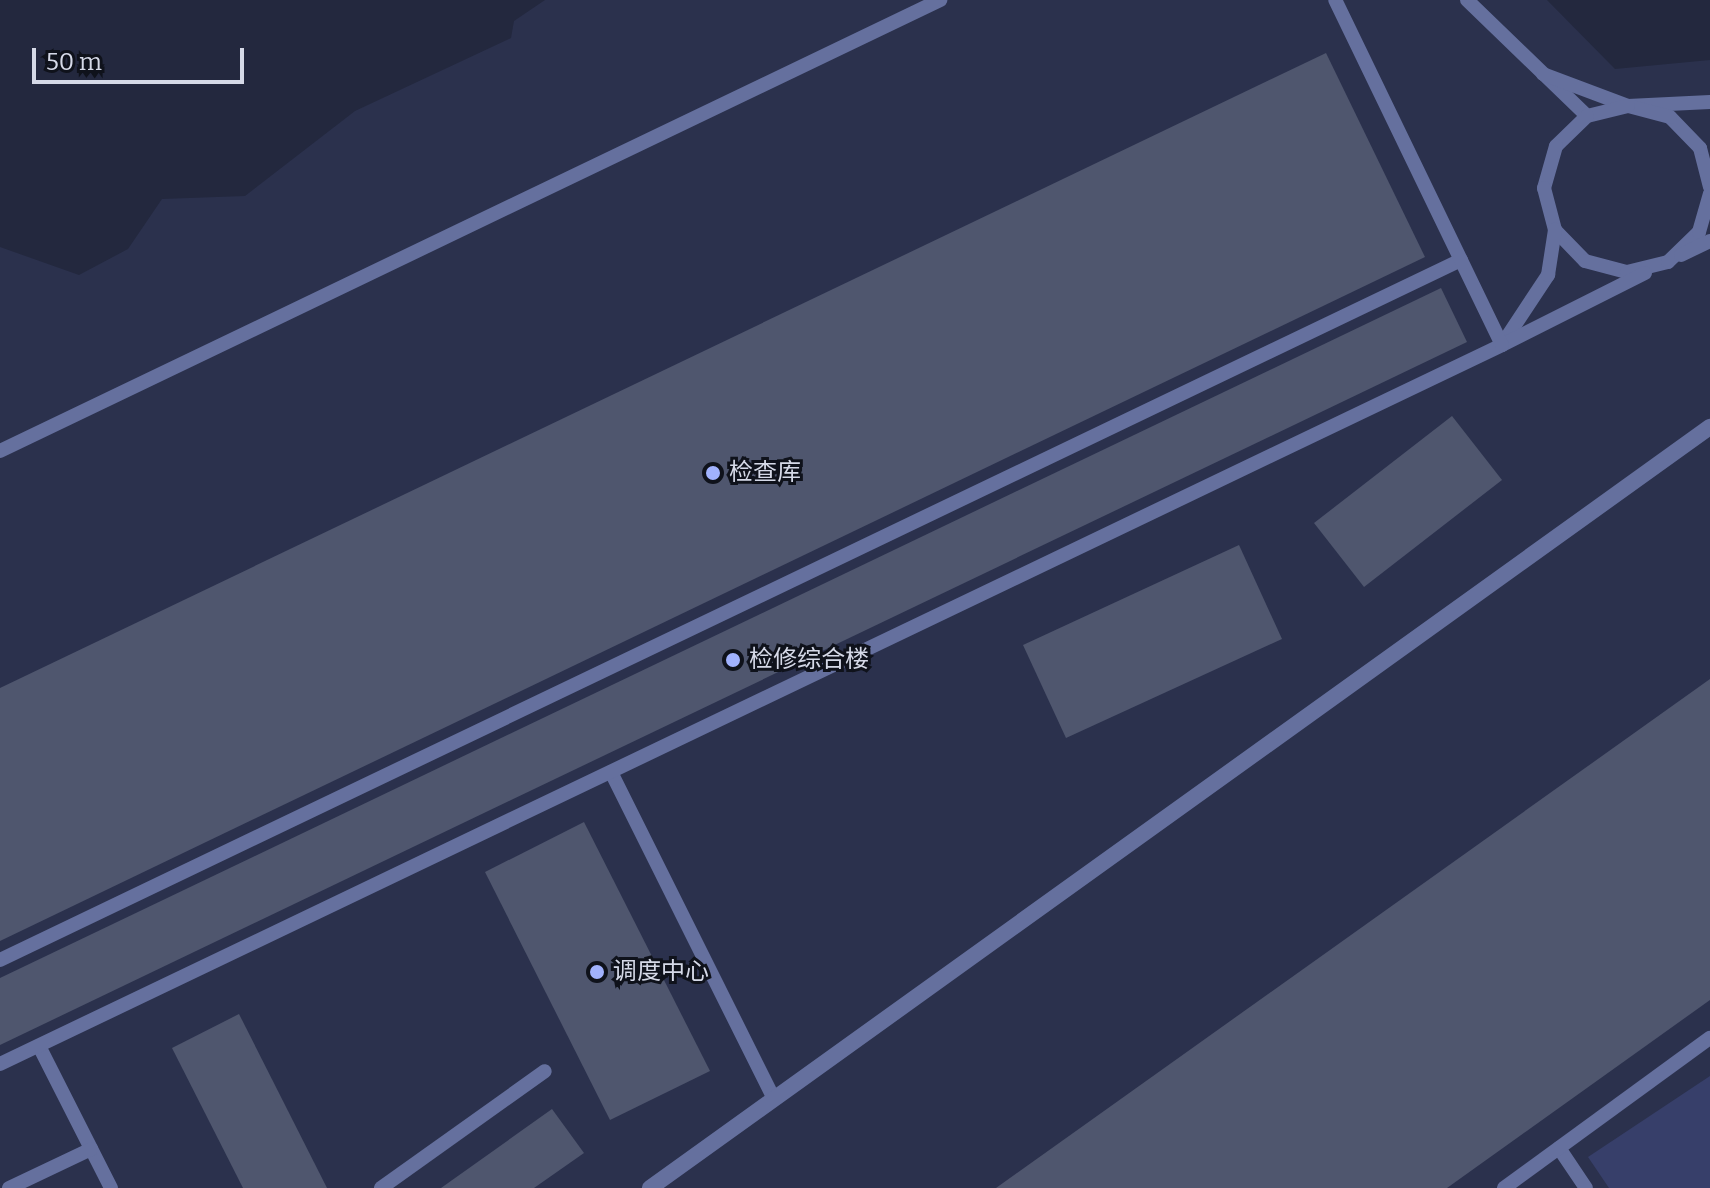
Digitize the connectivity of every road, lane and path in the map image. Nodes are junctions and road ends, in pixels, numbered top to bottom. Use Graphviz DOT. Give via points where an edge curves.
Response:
graph roads {
  1 [pos="940,0"];
  2 [pos="1335,0"];
  3 [pos="1467,0"];
  4 [pos="1543,74"];
  5 [pos="1710,102"];
  6 [pos="1628,106"];
  7 [pos="1587,116"];
  8 [pos="1710,187"];
  9 [pos="1710,194"];
  10 [pos="1555,230"];
  11 [pos="1710,241"];
  12 [pos="1461,260"];
  13 [pos="1668,262"];
  14 [pos="1502,345"];
  15 [pos="1710,427"];
  16 [pos="0,451"];
  17 [pos="611,772"];
  18 [pos="0,960"];
  19 [pos="1710,1038"];
  20 [pos="39,1046"];
  21 [pos="0,1064"];
  22 [pos="545,1071"];
  23 [pos="774,1099"];
  24 [pos="1559,1148"];
  25 [pos="91,1149"];
  26 [pos="9,1188"];
  27 [pos="111,1188"];
  28 [pos="381,1188"];
  29 [pos="650,1188"];
  30 [pos="1504,1188"];
  31 [pos="1586,1188"];
  1 -- 16 [label="lane"];
  2 -- 12 [label="lane"];
  3 -- 4 [label="lane"];
  4 -- 6 [label="lane"];
  4 -- 7 [label="lane"];
  5 -- 6 [label="lane"];
  6 -- 7 [label="lane"];
  6 -- 8 [label="lane" via="1670,117 1700,148"];
  7 -- 10 [label="lane" via="1556,146 1544,188"];
  9 -- 13 [label="lane" via="1699,232"];
  10 -- 13 [label="lane" via="1585,261 1613,268"];
  10 -- 14 [label="lane" via="1548,275"];
  11 -- 13 [label="lane"];
  12 -- 14 [label="lane"];
  12 -- 18 [label="lane"];
  13 -- 14 [label="lane"];
  14 -- 17 [label="lane"];
  15 -- 23 [label="street"];
  17 -- 20 [label="lane"];
  17 -- 23 [label="lane"];
  19 -- 24 [label="lane"];
  20 -- 21 [label="lane"];
  20 -- 25 [label="lane"];
  22 -- 28 [label="lane"];
  23 -- 29 [label="street"];
  24 -- 30 [label="lane"];
  24 -- 31 [label="lane"];
  25 -- 26 [label="lane"];
  25 -- 27 [label="lane"];
}
